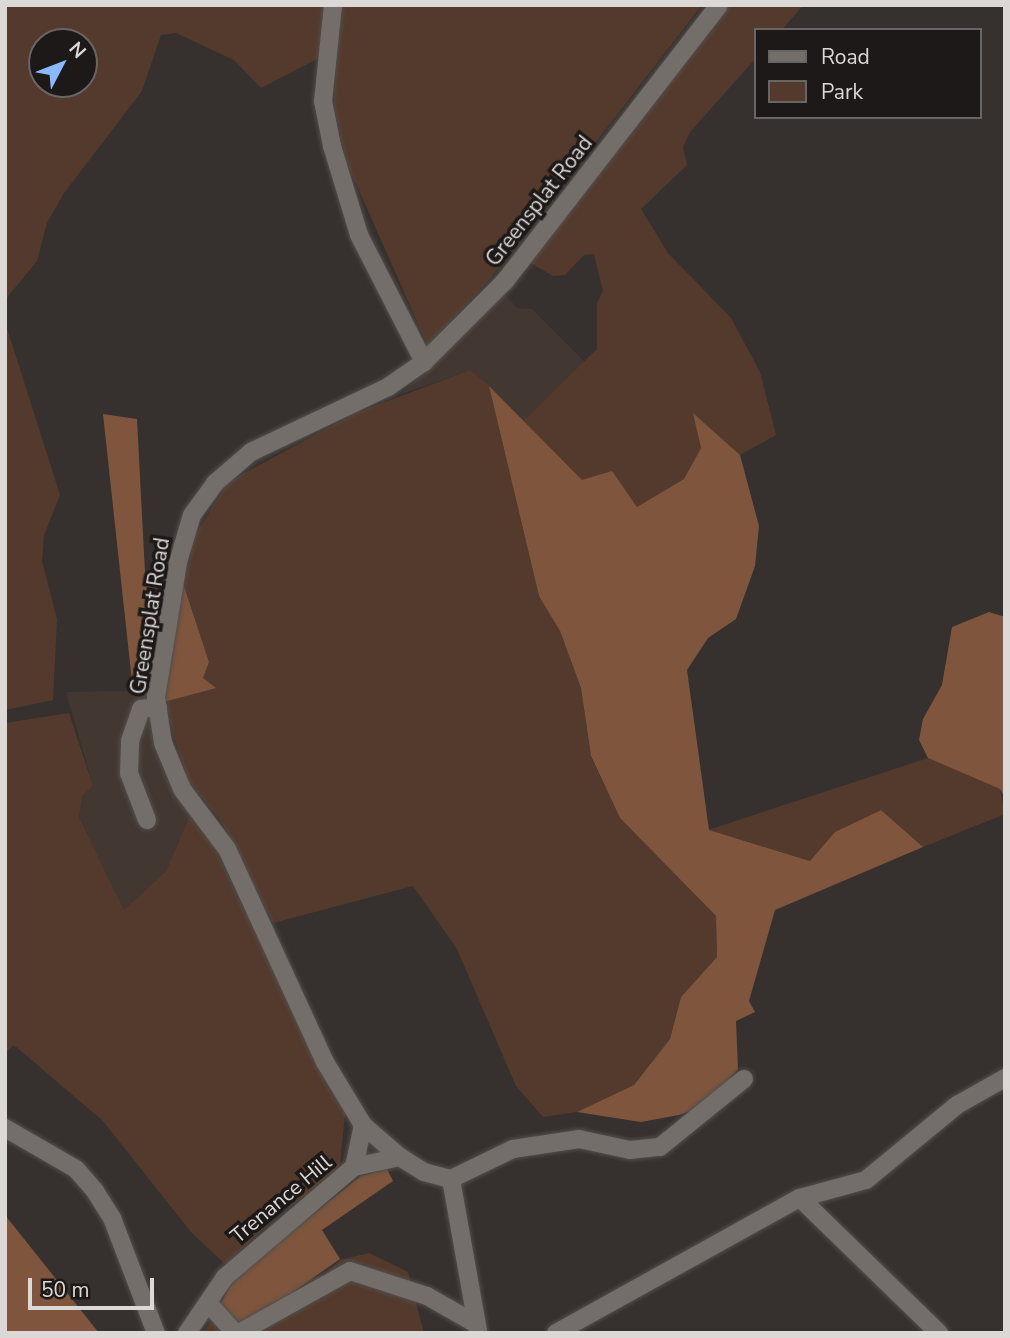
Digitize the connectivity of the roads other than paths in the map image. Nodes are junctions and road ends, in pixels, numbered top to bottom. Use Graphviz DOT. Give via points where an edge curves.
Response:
graph roads {
  1 [pos="333,5"];
  2 [pos="719,5"];
  3 [pos="424,362"];
  4 [pos="158,707"];
  5 [pos="147,820"];
  6 [pos="1005,1078"];
  7 [pos="744,1079"];
  8 [pos="363,1125"];
  9 [pos="5,1128"];
  10 [pos="400,1157"];
  11 [pos="354,1167"];
  12 [pos="451,1179"];
  13 [pos="800,1198"];
  14 [pos="209,1304"];
  15 [pos="477,1328"];
  16 [pos="156,1333"];
  17 [pos="187,1333"];
  18 [pos="237,1333"];
  19 [pos="556,1333"];
  20 [pos="939,1333"];
  1 -- 3 [label="street" via="323,101 332,146 359,235"];
  2 -- 3 [label="street, Greensplat Road" via="505,281"];
  3 -- 4 [label="street, Greensplat Road" via="388,387 251,452 215,482 192,515 178,562"];
  4 -- 5 [label="street" via="141,709 130,741 129,773"];
  4 -- 8 [label="street, Greensplat Road" via="163,743 182,789 227,849 325,1062"];
  6 -- 13 [label="street" via="957,1105 866,1180"];
  7 -- 12 [label="street" via="660,1147 630,1150 579,1139 513,1149"];
  8 -- 10 [label="street, Greensplat Road"];
  8 -- 11 [label="street"];
  9 -- 16 [label="street" via="75,1169 95,1191 112,1218"];
  10 -- 11 [label="street"];
  10 -- 12 [label="street, Greensplat Road" via="424,1172"];
  11 -- 14 [label="street, Trenance Hill" via="225,1278"];
  12 -- 15 [label="street"];
  13 -- 19 [label="street"];
  13 -- 20 [label="street"];
  14 -- 17 [label="street, Trenance Hill"];
  14 -- 18 [label="street"];
  15 -- 18 [label="street" via="427,1296 351,1271"];
}
